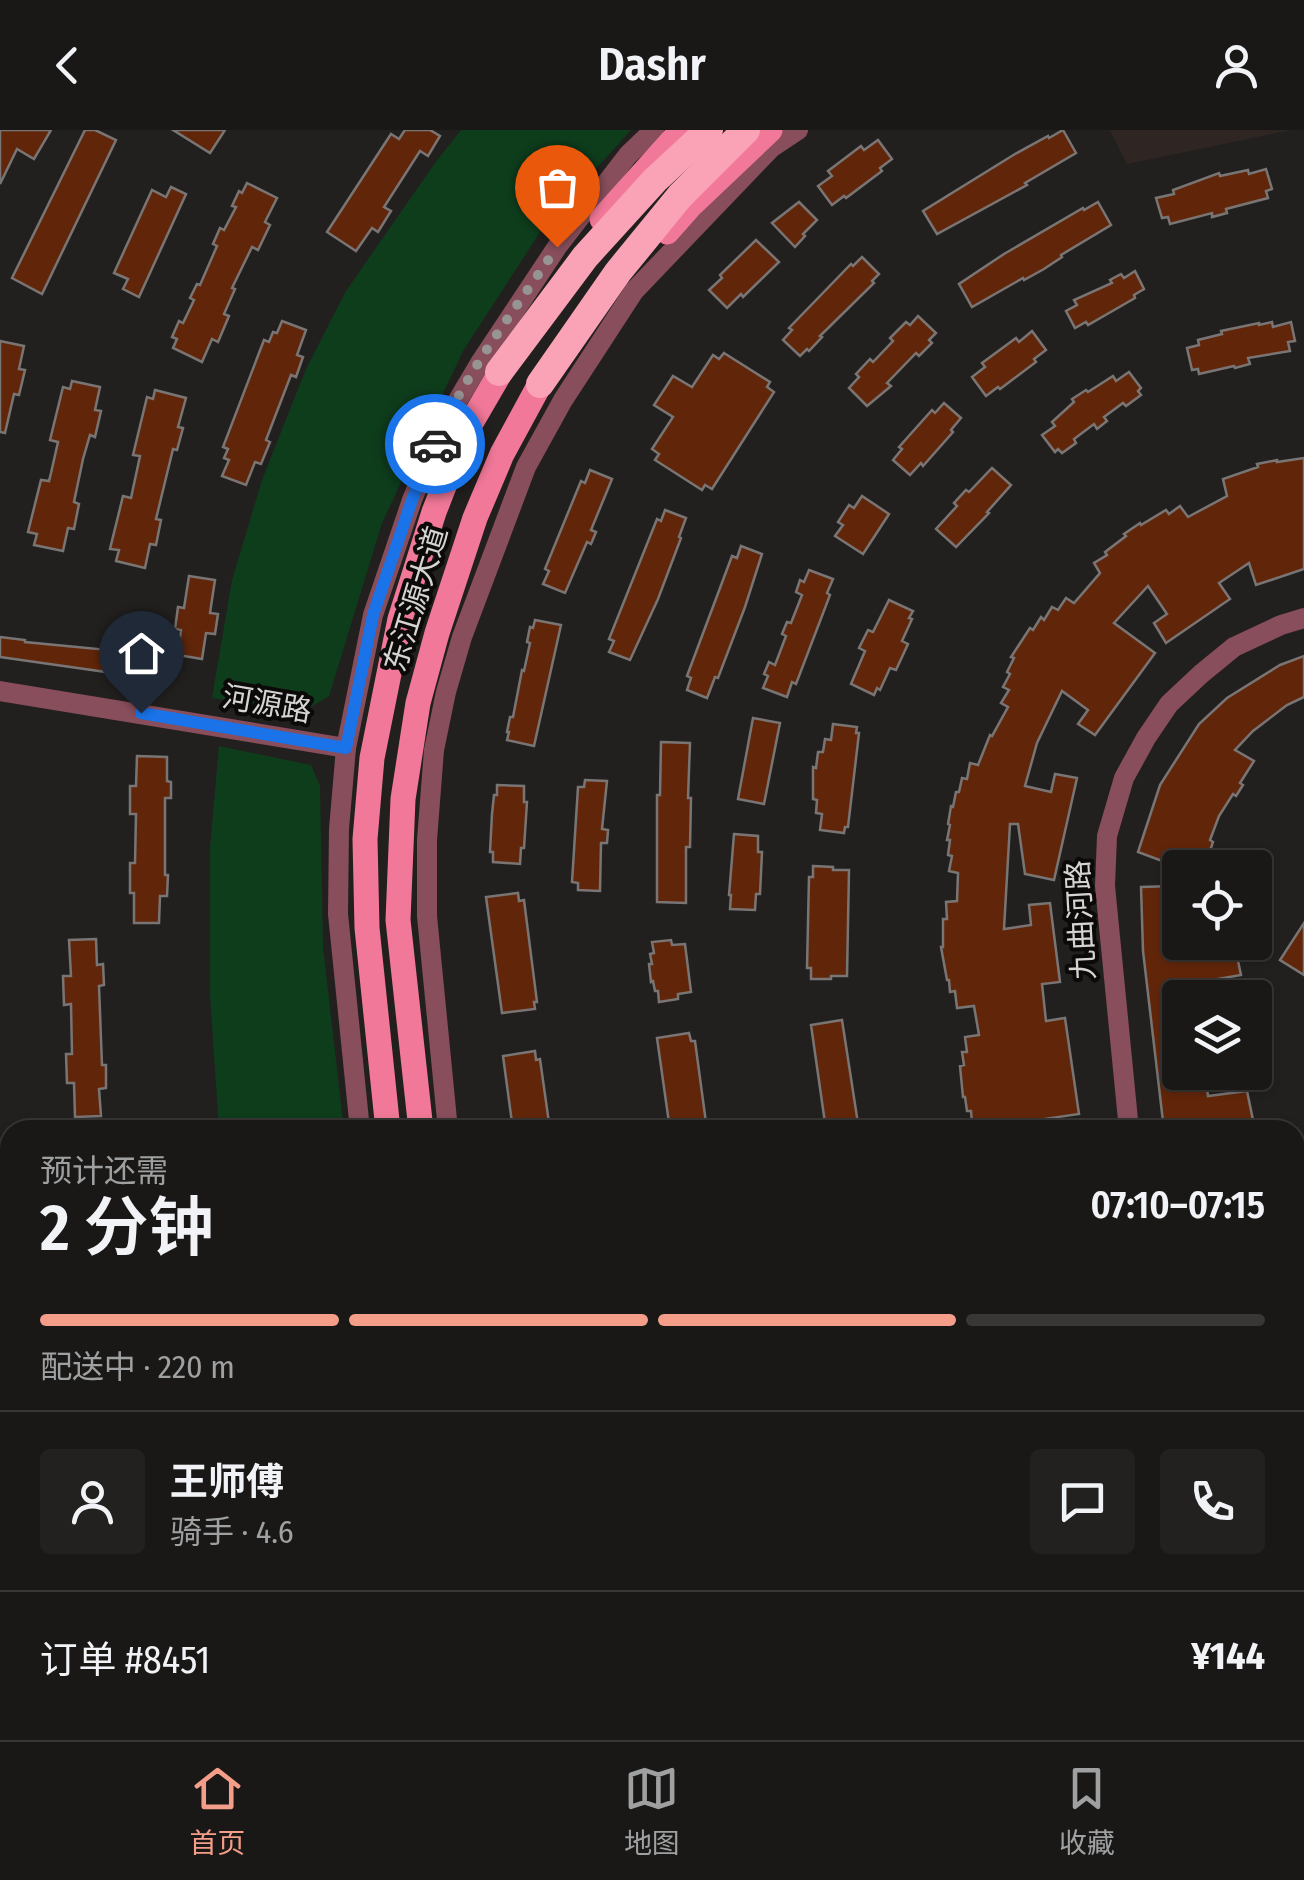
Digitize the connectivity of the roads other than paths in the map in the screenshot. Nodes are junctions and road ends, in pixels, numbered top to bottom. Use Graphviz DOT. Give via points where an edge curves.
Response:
graph roads {
  1 [pos="654,130"];
  2 [pos="682,130"];
  3 [pos="709,130"];
  4 [pos="746,130"];
  5 [pos="770,130"];
  6 [pos="798,130"];
  7 [pos="499,372"];
  8 [pos="540,384"];
  9 [pos="1304,618"];
  10 [pos="0,691"];
  11 [pos="346,748"];
  12 [pos="359,1120"];
  13 [pos="387,1120"];
  14 [pos="420,1120"];
  15 [pos="447,1120"];
  16 [pos="1128,1120"];
  1 -- 11 [label="street" via="557,247 442,427 373,615"];
  2 -- 7 [label="main road, 东江源大道" via="577,248"];
  3 -- 7 [label="highway" via="584,257"];
  4 -- 8 [label="highway" via="618,272"];
  5 -- 8 [label="main road, 东江源大道" via="690,206"];
  6 -- 15 [label="street" via="771,148 634,292 526,467 462,638 434,750 427,840 427,916"];
  7 -- 13 [label="main road, 东江源大道" via="464,435 434,512 400,619 372,758 367,928"];
  8 -- 14 [label="main road, 东江源大道" via="475,518 418,703 403,799 398,920"];
  9 -- 16 [label="street, 九曲河路" via="1234,646 1201,674 1169,704 1124,778 1107,836 1105,886"];
  10 -- 11 [label="street, 河源路"];
  11 -- 12 [label="street" via="338,914"];
}
